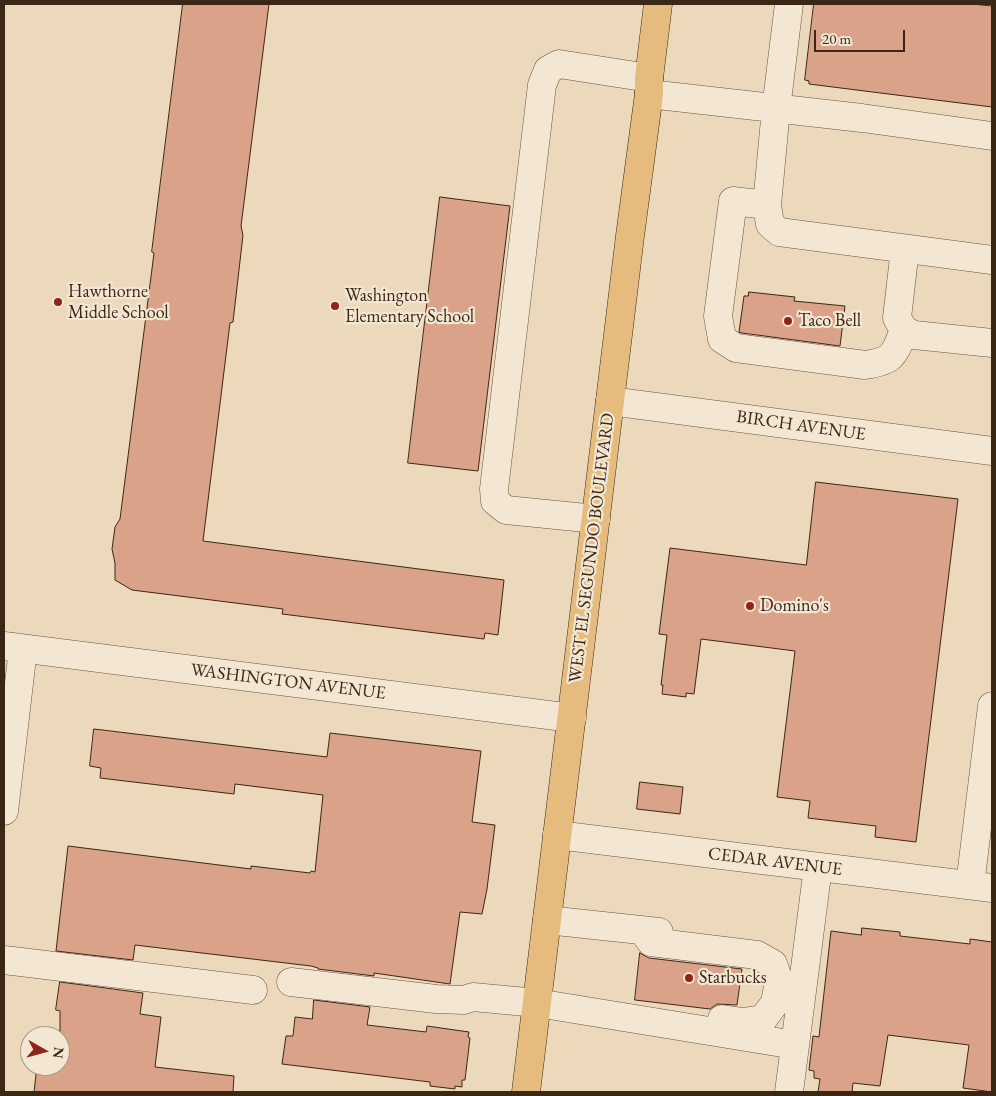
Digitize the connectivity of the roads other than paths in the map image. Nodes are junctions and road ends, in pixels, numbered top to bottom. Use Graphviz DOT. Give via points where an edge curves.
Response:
graph roads {
  1 [pos="658,4"];
  2 [pos="789,4"];
  3 [pos="649,86"];
  4 [pos="776,109"];
  5 [pos="992,136"];
  6 [pos="767,205"];
  7 [pos="905,248"];
  8 [pos="992,260"];
  9 [pos="904,330"];
  10 [pos="992,343"];
  11 [pos="610,401"];
  12 [pos="992,451"];
  13 [pos="596,519"];
  14 [pos="14,647"];
  15 [pos="992,706"];
  16 [pos="572,718"];
  17 [pos="4,811"];
  18 [pos="558,835"];
  19 [pos="818,867"];
  20 [pos="981,887"];
  21 [pos="547,920"];
  22 [pos="642,930"];
  23 [pos="773,944"];
  24 [pos="4,960"];
  25 [pos="291,982"];
  26 [pos="253,990"];
  27 [pos="537,1003"];
  28 [pos="625,1018"];
  29 [pos="795,1045"];
  30 [pos="526,1092"];
  31 [pos="789,1092"];
  1 -- 3 [label="main road, WEST EL SEGUNDO BOULEVARD"];
  2 -- 4 [label="street"];
  3 -- 4 [label="street"];
  3 -- 11 [label="main road, WEST EL SEGUNDO BOULEVARD"];
  3 -- 13 [label="street" via="558,64 548,70 542,84 495,501 506,510"];
  4 -- 5 [label="street"];
  4 -- 6 [label="street"];
  6 -- 7 [label="street" via="770,224 779,232"];
  6 -- 9 [label="street" via="733,201 718,316 722,339 736,348 865,365 884,362 896,352"];
  7 -- 8 [label="street"];
  7 -- 9 [label="street" via="897,318"];
  9 -- 10 [label="street" via="914,335"];
  11 -- 12 [label="street, BIRCH AVENUE"];
  11 -- 13 [label="main road, WEST EL SEGUNDO BOULEVARD"];
  13 -- 16 [label="main road, WEST EL SEGUNDO BOULEVARD"];
  14 -- 16 [label="street, WASHINGTON AVENUE"];
  14 -- 17 [label="street"];
  15 -- 20 [label="street"];
  16 -- 18 [label="main road, WEST EL SEGUNDO BOULEVARD"];
  18 -- 19 [label="street, CEDAR AVENUE"];
  18 -- 21 [label="main road, WEST EL SEGUNDO BOULEVARD"];
  19 -- 20 [label="street, CEDAR AVENUE"];
  19 -- 29 [label="street"];
  21 -- 22 [label="street"];
  21 -- 27 [label="main road, WEST EL SEGUNDO BOULEVARD"];
  22 -- 23 [label="street"];
  22 -- 28 [label="street" via="651,942 757,955 773,964 779,980 775,1003 762,1019 743,1022 650,1009"];
  24 -- 26 [label="street"];
  25 -- 27 [label="street" via="436,999 464,1000 473,997"];
  27 -- 28 [label="street"];
  27 -- 30 [label="main road, WEST EL SEGUNDO BOULEVARD"];
  28 -- 29 [label="street"];
  29 -- 31 [label="street"];
}
